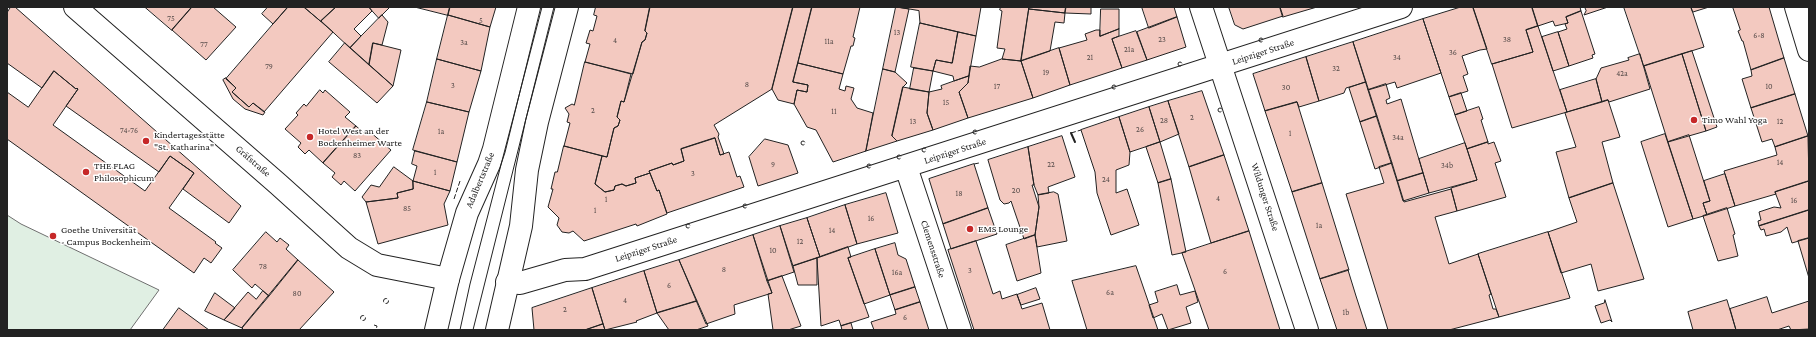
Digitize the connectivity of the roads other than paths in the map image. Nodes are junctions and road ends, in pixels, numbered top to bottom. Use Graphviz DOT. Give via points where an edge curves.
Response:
graph roads {
  1 [pos="75,7"];
  2 [pos="529,7"];
  3 [pos="567,7"];
  4 [pos="1201,7"];
  5 [pos="1401,7"];
  6 [pos="1796,7"];
  7 [pos="1809,50"];
  8 [pos="1221,65"];
  9 [pos="906,167"];
  10 [pos="448,279"];
  11 [pos="507,282"];
  12 [pos="436,330"];
  13 [pos="497,330"];
  14 [pos="960,330"];
  15 [pos="1308,330"];
  1 -- 10 [label="street, Gräfstraße" via="348,248 377,265"];
  2 -- 10 [label="street, Adalbertstraße" via="494,149 467,213"];
  3 -- 11 [label="street" via="537,122 527,170 521,226"];
  4 -- 8 [label="street, Wildunger Straße"];
  5 -- 8 [label="street, Leipziger Straße"];
  6 -- 7 [label="street"];
  8 -- 9 [label="street, Leipziger Straße"];
  8 -- 15 [label="street, Wildunger Straße"];
  9 -- 11 [label="street, Leipziger Straße" via="586,269 565,270 520,283"];
  9 -- 14 [label="street, Clemensstraße"];
  10 -- 12 [label="street, Adalbertstraße"];
  11 -- 13 [label="street"];
}
